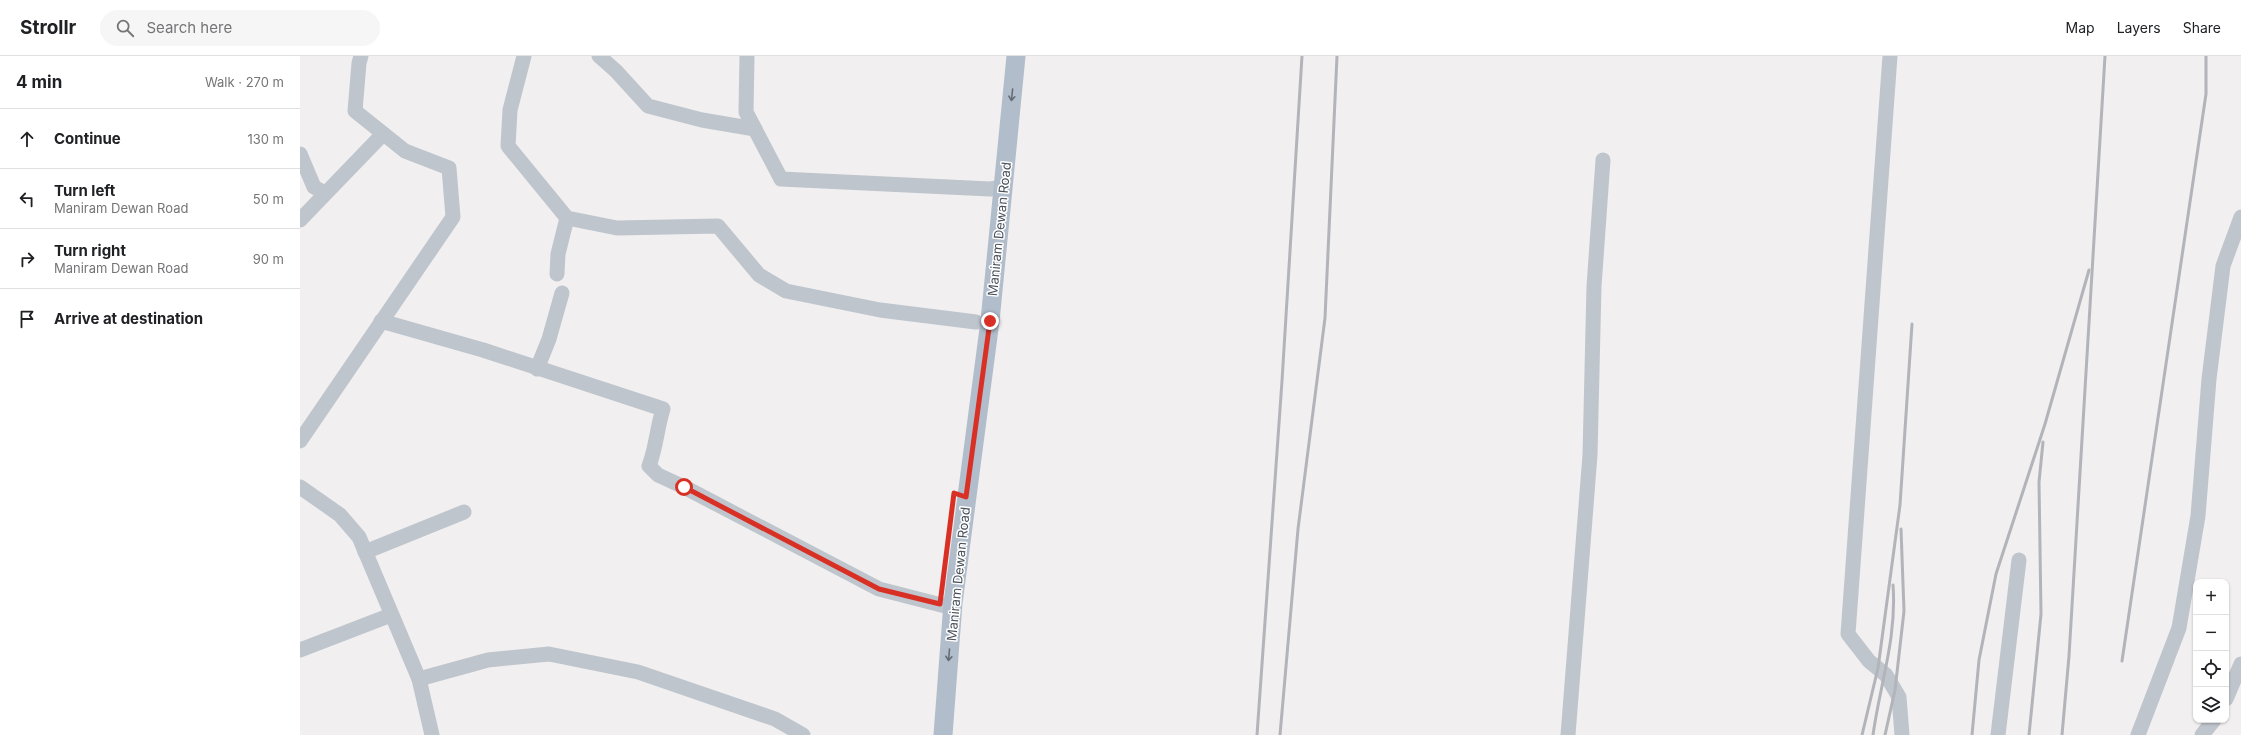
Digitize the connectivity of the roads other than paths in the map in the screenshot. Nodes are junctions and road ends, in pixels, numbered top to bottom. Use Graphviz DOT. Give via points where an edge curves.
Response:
graph roads {
  1 [pos="361,56"];
  2 [pos="524,56"];
  3 [pos="599,56"];
  4 [pos="747,56"];
  5 [pos="1003,56"];
  6 [pos="1016,56"];
  7 [pos="1890,56"];
  8 [pos="754,129"];
  9 [pos="383,134"];
  10 [pos="300,154"];
  11 [pos="1603,160"];
  12 [pos="996,188"];
  13 [pos="324,193"];
  14 [pos="2241,217"];
  15 [pos="567,218"];
  16 [pos="300,220"];
  17 [pos="557,274"];
  18 [pos="562,293"];
  19 [pos="381,321"];
  20 [pos="976,322"];
  21 [pos="537,369"];
  22 [pos="300,441"];
  23 [pos="300,487"];
  24 [pos="960,495"];
  25 [pos="464,512"];
  26 [pos="365,552"];
  27 [pos="2019,560"];
  28 [pos="947,606"];
  29 [pos="391,614"];
  30 [pos="300,650"];
  31 [pos="2241,664"];
  32 [pos="419,679"];
  33 [pos="2229,692"];
  34 [pos="2212,723"];
  35 [pos="432,735"];
  36 [pos="802,735"];
  37 [pos="930,735"];
  38 [pos="943,735"];
  39 [pos="1568,735"];
  40 [pos="1902,735"];
  41 [pos="1998,735"];
  42 [pos="2138,735"];
  43 [pos="2202,735"];
  1 -- 9 [label="street" via="355,111"];
  2 -- 15 [label="street" via="510,110 508,146"];
  3 -- 8 [label="street" via="648,106 702,120"];
  4 -- 8 [label="street" via="746,112"];
  5 -- 12 [label="main road, Maniram Dewan Road"];
  6 -- 12 [label="main road, Maniram Dewan Road, one-way"];
  7 -- 40 [label="street" via="1848,634 1869,661 1886,675 1899,697"];
  8 -- 12 [label="street" via="781,179"];
  9 -- 13 [label="street"];
  9 -- 19 [label="street" via="405,151 449,168 453,217"];
  10 -- 13 [label="street" via="314,186"];
  11 -- 39 [label="street" via="1594,286 1590,455"];
  12 -- 20 [label="main road, Maniram Dewan Road"];
  12 -- 24 [label="main road, Maniram Dewan Road" via="990,321"];
  13 -- 16 [label="street"];
  14 -- 42 [label="street" via="2223,266 2209,379 2198,516 2179,628"];
  15 -- 17 [label="street" via="558,254"];
  15 -- 20 [label="street" via="617,228 718,226 759,275 786,291 880,310"];
  18 -- 21 [label="street" via="549,340"];
  19 -- 21 [label="street"];
  19 -- 22 [label="street"];
  20 -- 24 [label="main road, Maniram Dewan Road"];
  21 -- 28 [label="street" via="663,409 657,429 655,452 649,466 658,476 684,487 879,589"];
  23 -- 26 [label="street" via="340,515 359,537"];
  24 -- 28 [label="main road, Maniram Dewan Road"];
  25 -- 26 [label="street"];
  26 -- 29 [label="street"];
  27 -- 41 [label="street"];
  28 -- 37 [label="main road, Maniram Dewan Road"];
  28 -- 38 [label="main road, Maniram Dewan Road, one-way"];
  29 -- 30 [label="street"];
  29 -- 32 [label="street"];
  31 -- 33 [label="street"];
  32 -- 35 [label="street"];
  32 -- 36 [label="street" via="488,660 549,654 638,672 775,719"];
  34 -- 43 [label="street"];
}
